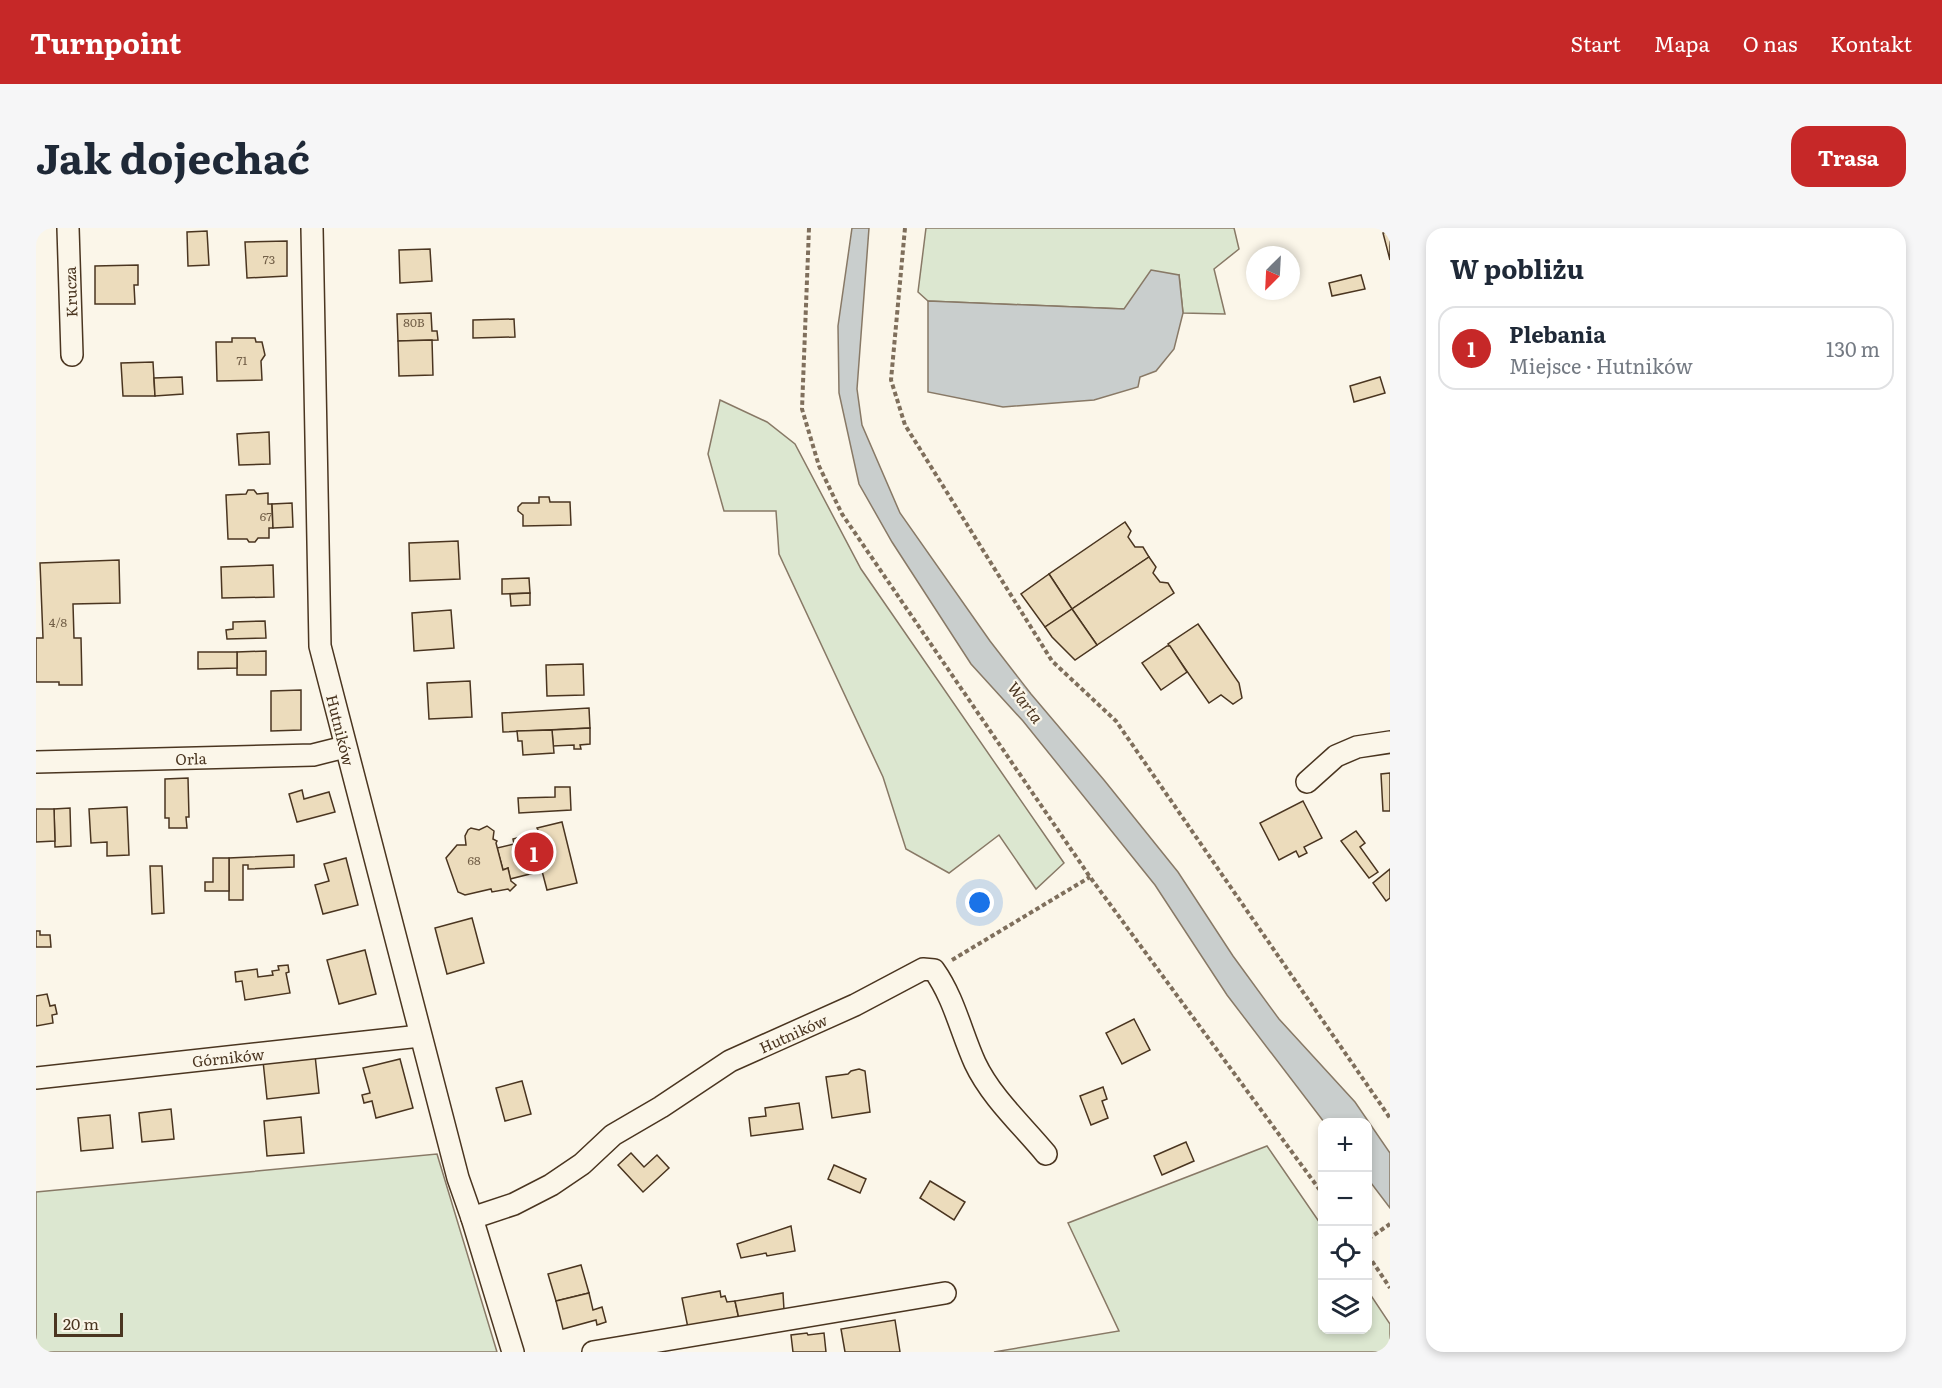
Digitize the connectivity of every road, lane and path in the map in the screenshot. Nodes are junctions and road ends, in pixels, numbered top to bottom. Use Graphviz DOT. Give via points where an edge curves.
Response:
graph roads {
  1 [pos="68,228"];
  2 [pos="312,228"];
  3 [pos="809,228"];
  4 [pos="905,228"];
  5 [pos="72,355"];
  6 [pos="1390,742"];
  7 [pos="345,747"];
  8 [pos="36,762"];
  9 [pos="1306,782"];
  10 [pos="1090,877"];
  11 [pos="934,970"];
  12 [pos="420,1036"];
  13 [pos="36,1078"];
  14 [pos="1390,1118"];
  15 [pos="1046,1154"];
  16 [pos="1318,1186"];
  17 [pos="472,1218"];
  18 [pos="1390,1224"];
  19 [pos="1372,1236"];
  20 [pos="1372,1261"];
  21 [pos="1390,1288"];
  22 [pos="945,1293"];
  23 [pos="513,1352"];
  24 [pos="593,1352"];
  1 -- 5 [label="street, Krucza"];
  2 -- 7 [label="street, Hutników" via="320,646"];
  3 -- 10 [label="path" via="802,409 819,466 842,514"];
  4 -- 14 [label="path" via="891,380 905,425 1052,661 1116,721"];
  6 -- 9 [label="street" via="1357,747 1336,756"];
  7 -- 8 [label="street, Orla" via="314,755"];
  7 -- 12 [label="street, Hutników"];
  10 -- 11 [label="path"];
  10 -- 16 [label="path"];
  11 -- 15 [label="street" via="946,987 976,1064 996,1095"];
  11 -- 17 [label="street, Hutników" via="923,969 855,1005 730,1061 613,1135 582,1164 550,1185 514,1204"];
  12 -- 13 [label="street, Górników"];
  12 -- 17 [label="street, Hutników"];
  17 -- 23 [label="street, Hutników"];
  18 -- 19 [label="path"];
  20 -- 21 [label="path"];
  22 -- 24 [label="street"];
}
